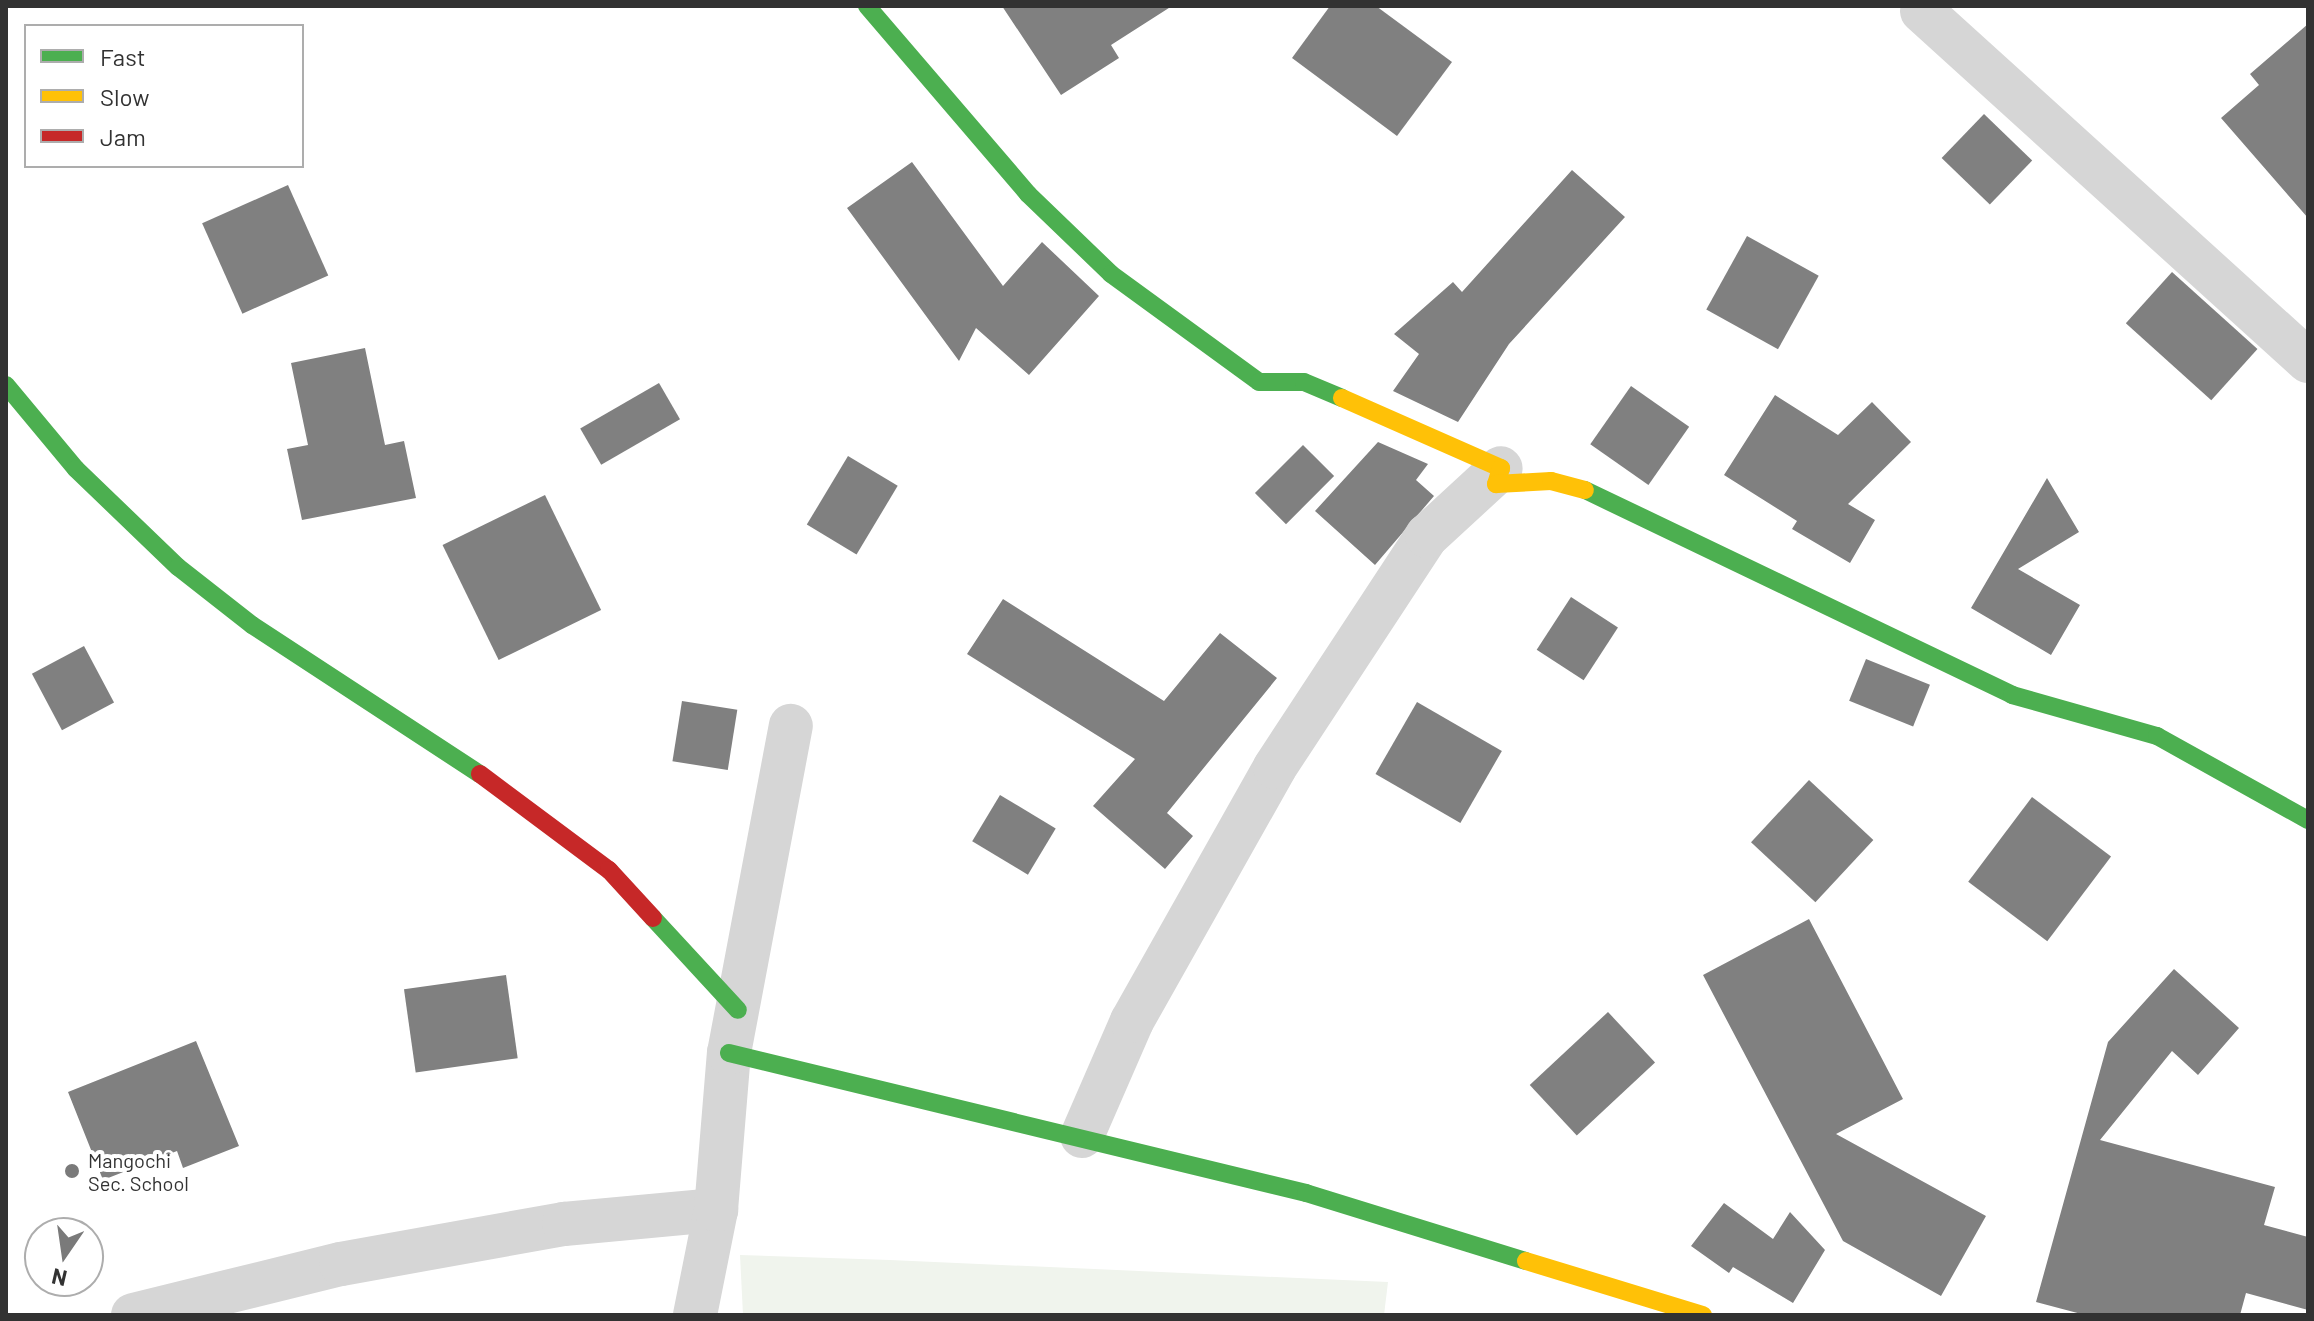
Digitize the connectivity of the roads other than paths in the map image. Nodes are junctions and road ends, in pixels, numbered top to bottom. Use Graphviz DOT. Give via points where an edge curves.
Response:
graph roads {
  1 [pos="867,6"];
  2 [pos="1922,11"];
  3 [pos="2308,361"];
  4 [pos="6,385"];
  5 [pos="1501,468"];
  6 [pos="791,726"];
  7 [pos="2308,820"];
  8 [pos="738,1010"];
  9 [pos="729,1053"];
  10 [pos="1082,1136"];
  11 [pos="716,1210"];
  12 [pos="133,1315"];
  13 [pos="695,1315"];
  14 [pos="1703,1315"];
  1 -- 5 [label="street" via="1028,194 1111,274 1186,334 1259,382 1304,382"];
  2 -- 3 [label="street"];
  4 -- 8 [label="street" via="76,469 178,567 252,625 542,815 609,870"];
  5 -- 7 [label="street" via="1496,484 1551,481 1607,496 2012,695 2157,736"];
  5 -- 10 [label="street" via="1427,536 1275,767 1132,1021"];
  6 -- 8 [label="street"];
  8 -- 9 [label="street"];
  9 -- 10 [label="street"];
  9 -- 11 [label="street"];
  10 -- 14 [label="street" via="1306,1193"];
  11 -- 12 [label="street" via="564,1224 341,1264"];
  11 -- 13 [label="street"];
}
